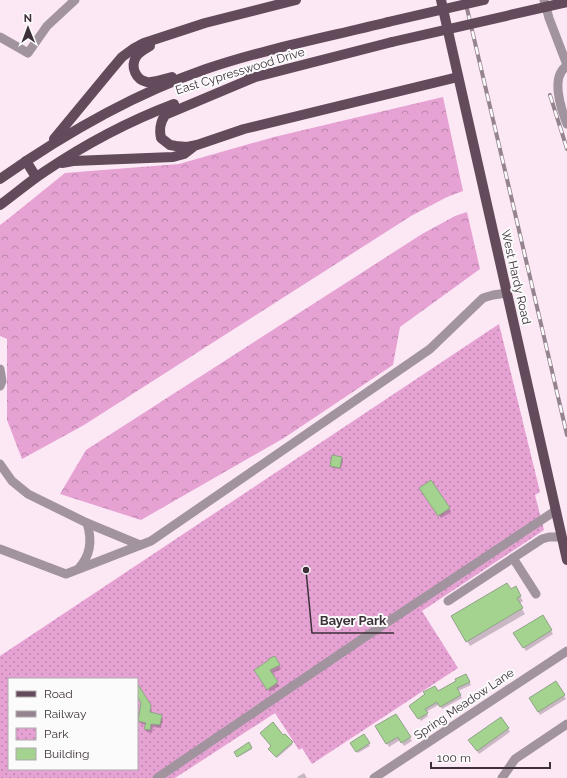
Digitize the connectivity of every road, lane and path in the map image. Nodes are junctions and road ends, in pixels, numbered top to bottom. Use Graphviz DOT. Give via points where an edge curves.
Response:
graph roads {
  1 [pos="76,0"];
  2 [pos="296,0"];
  3 [pos="441,0"];
  4 [pos="484,0"];
  5 [pos="544,0"];
  6 [pos="567,2"];
  7 [pos="170,35"];
  8 [pos="0,37"];
  9 [pos="567,65"];
  10 [pos="205,70"];
  11 [pos="458,77"];
  12 [pos="253,78"];
  13 [pos="567,124"];
  14 [pos="197,145"];
  15 [pos="48,146"];
  16 [pos="26,160"];
  17 [pos="56,165"];
  18 [pos="36,178"];
  19 [pos="0,179"];
  20 [pos="0,205"];
  21 [pos="507,293"];
  22 [pos="0,369"];
  23 [pos="0,386"];
  24 [pos="0,464"];
  25 [pos="555,511"];
  26 [pos="87,523"];
  27 [pos="562,537"];
  28 [pos="140,545"];
  29 [pos="0,549"];
  30 [pos="513,558"];
  31 [pos="567,560"];
  32 [pos="78,569"];
  33 [pos="536,594"];
  34 [pos="448,600"];
  35 [pos="567,651"];
  36 [pos="567,724"];
  37 [pos="157,778"];
  38 [pos="374,778"];
  39 [pos="502,778"];
  1 -- 8 [label="street" via="47,26 28,53"];
  2 -- 7 [label="main road"];
  3 -- 11 [label="main road, West Hardy Road"];
  4 -- 10 [label="main road, East Cypresswood Drive, bridge" via="388,22"];
  5 -- 9 [label="street"];
  6 -- 12 [label="main road, East Cypresswood Drive, bridge" via="392,42"];
  7 -- 10 [label="main road" via="141,51 136,57 134,68 140,79 153,82"];
  7 -- 15 [label="main road" via="133,48 122,57"];
  9 -- 13 [label="street" via="562,69 557,81"];
  10 -- 15 [label="main road, East Cypresswood Drive" via="136,97"];
  11 -- 14 [label="main road" via="244,129"];
  11 -- 21 [label="main road, West Hardy Road"];
  12 -- 14 [label="main road" via="165,115 159,129 161,138 176,146"];
  12 -- 17 [label="main road, East Cypresswood Drive" via="202,93 143,116"];
  14 -- 17 [label="main road" via="184,154 173,157 73,161"];
  15 -- 16 [label="main road, East Cypresswood Drive"];
  16 -- 18 [label="main road"];
  16 -- 19 [label="main road, East Cypresswood Drive"];
  17 -- 18 [label="main road, East Cypresswood Drive"];
  18 -- 20 [label="main road, East Cypresswood Drive"];
  21 -- 25 [label="main road, West Hardy Road"];
  21 -- 28 [label="street" via="483,298 430,349 158,537"];
  22 -- 23 [label="street"];
  24 -- 26 [label="street" via="12,481 28,494"];
  25 -- 27 [label="main road, West Hardy Road"];
  25 -- 37 [label="street"];
  26 -- 28 [label="street"];
  26 -- 32 [label="street" via="90,546 86,559"];
  27 -- 30 [label="street" via="542,539"];
  27 -- 31 [label="main road, West Hardy Road"];
  28 -- 32 [label="street"];
  29 -- 32 [label="street" via="66,574"];
  30 -- 33 [label="street"];
  30 -- 34 [label="street"];
  35 -- 38 [label="street, Spring Meadow Lane"];
  36 -- 39 [label="street" via="515,759"];
}
